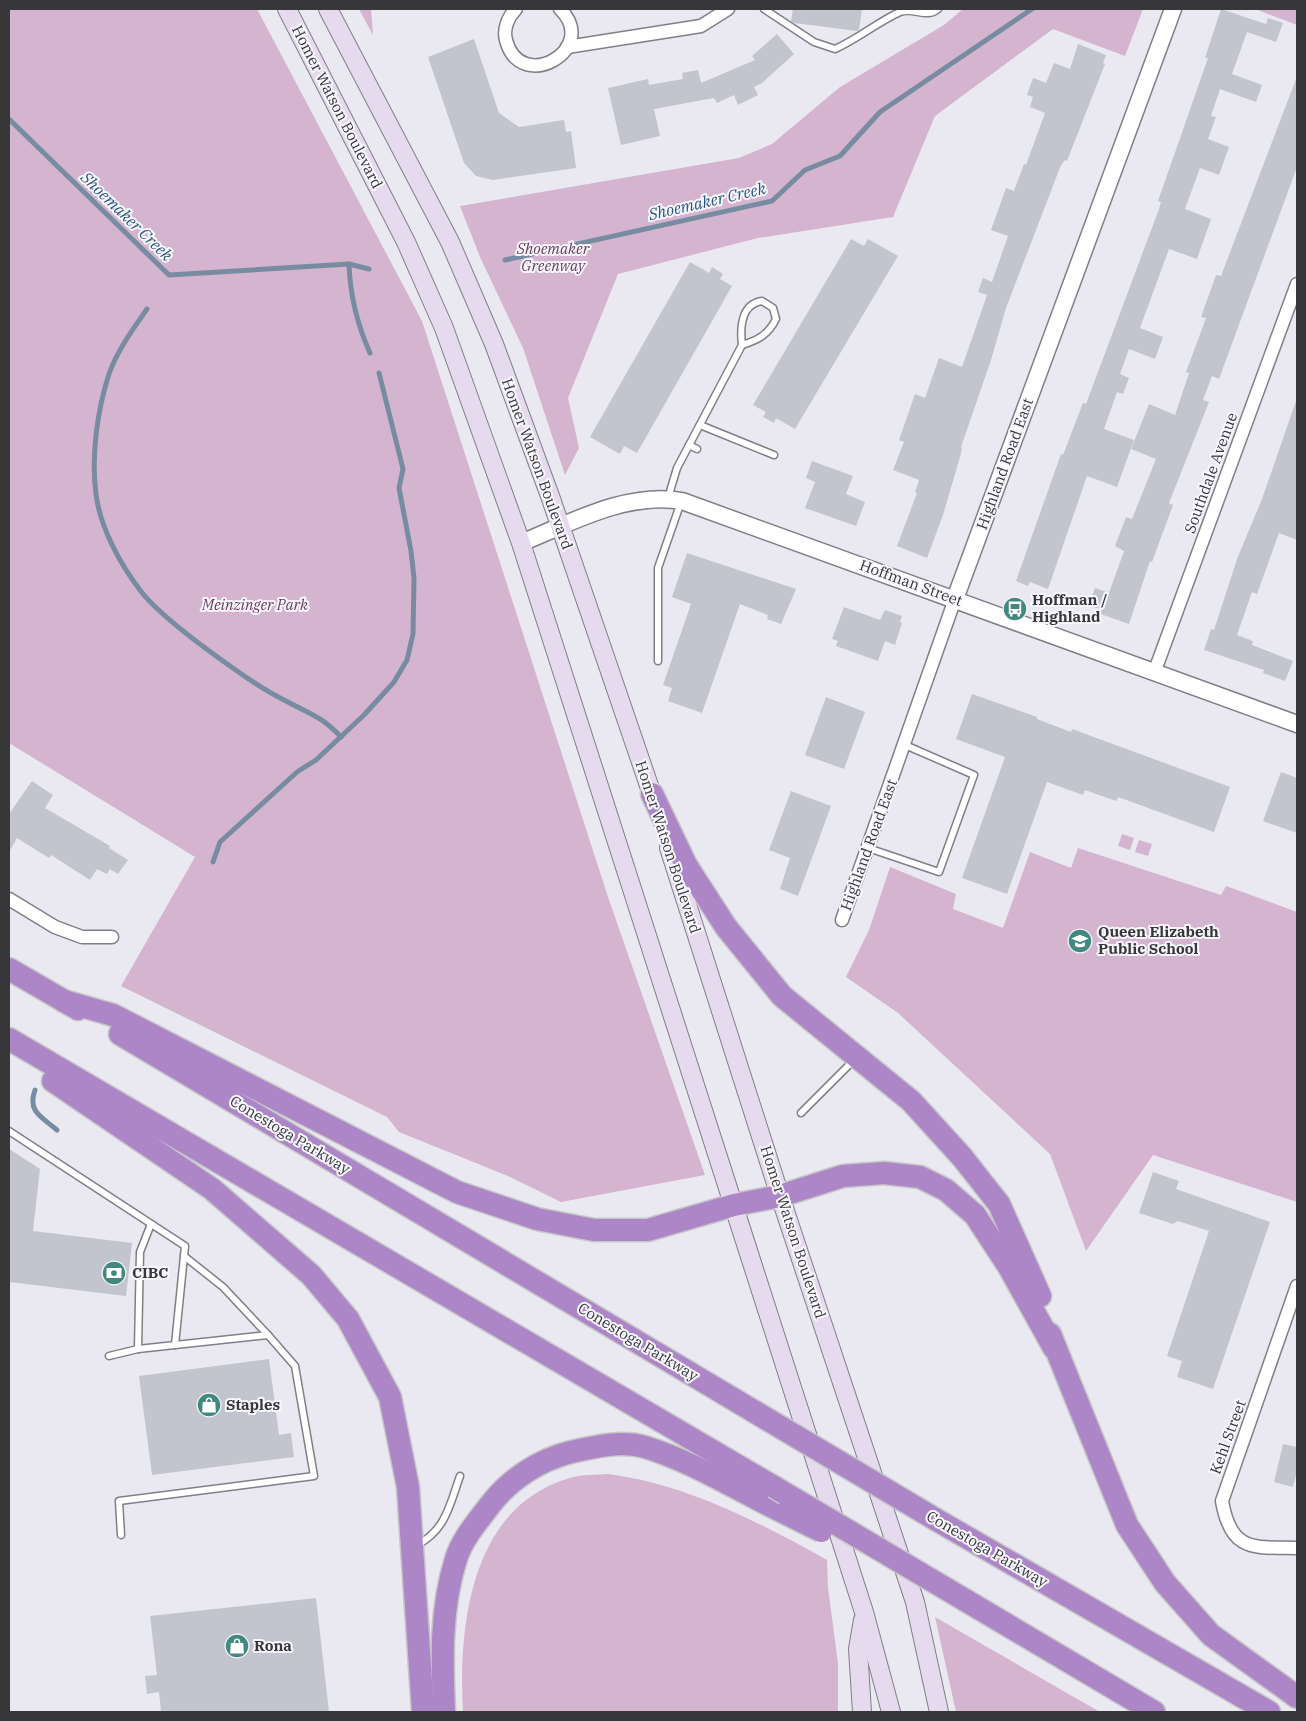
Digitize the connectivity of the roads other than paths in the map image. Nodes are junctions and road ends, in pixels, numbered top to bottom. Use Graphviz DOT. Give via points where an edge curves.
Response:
graph roads {
  1 [pos="287,9"];
  2 [pos="328,9"];
  3 [pos="516,9"];
  4 [pos="560,9"];
  5 [pos="728,9"];
  6 [pos="764,9"];
  7 [pos="938,9"];
  8 [pos="1173,9"];
  9 [pos="567,47"];
  10 [pos="1297,284"];
  11 [pos="742,346"];
  12 [pos="700,425"];
  13 [pos="689,445"];
  14 [pos="697,448"];
  15 [pos="774,455"];
  16 [pos="675,500"];
  17 [pos="560,527"];
  18 [pos="521,543"];
  19 [pos="955,599"];
  20 [pos="658,660"];
  21 [pos="1154,673"];
  22 [pos="1297,724"];
  23 [pos="905,745"];
  24 [pos="652,794"];
  25 [pos="868,848"];
  26 [pos="9,899"];
  27 [pos="842,920"];
  28 [pos="112,937"];
  29 [pos="9,969"];
  30 [pos="64,1001"];
  31 [pos="9,1039"];
  32 [pos="9,1048"];
  33 [pos="857,1057"];
  34 [pos="801,1113"];
  35 [pos="9,1131"];
  36 [pos="780,1196"];
  37 [pos="734,1205"];
  38 [pos="150,1224"];
  39 [pos="184,1256"];
  40 [pos="1297,1286"];
  41 [pos="268,1335"];
  42 [pos="175,1345"];
  43 [pos="1054,1348"];
  44 [pos="138,1349"];
  45 [pos="109,1356"];
  46 [pos="460,1476"];
  47 [pos="121,1535"];
  48 [pos="412,1547"];
  49 [pos="1297,1548"];
  50 [pos="883,1552"];
  51 [pos="864,1612"];
  52 [pos="1297,1697"];
  53 [pos="423,1712"];
  54 [pos="444,1712"];
  55 [pos="862,1712"];
  56 [pos="891,1712"];
  57 [pos="939,1712"];
  58 [pos="1154,1712"];
  59 [pos="1269,1712"];
  1 -- 18 [label="main road, Homer Watson Boulevard" via="410,251 444,328"];
  2 -- 17 [label="main road, Homer Watson Boulevard" via="445,234 480,309"];
  3 -- 9 [label="street" via="506,23 505,37 516,57 540,66 557,60"];
  4 -- 9 [label="street" via="570,27"];
  5 -- 9 [label="street" via="701,26"];
  6 -- 7 [label="lane" via="814,42 835,49 858,39 901,12 924,14"];
  8 -- 19 [label="street, Highland Road East"];
  10 -- 21 [label="street, Southdale Avenue"];
  11 -- 11 [label="lane" via="740,330 745,312 754,302 762,301 773,308 776,318 770,331"];
  11 -- 12 [label="lane"];
  12 -- 13 [label="lane"];
  12 -- 15 [label="lane"];
  13 -- 14 [label="lane"];
  13 -- 16 [label="lane" via="677,468"];
  16 -- 17 [label="street, Hoffman Street" via="643,499"];
  16 -- 19 [label="street, Hoffman Street"];
  16 -- 20 [label="lane" via="658,568"];
  17 -- 18 [label="street, Hoffman Street"];
  17 -- 24 [label="main road, Homer Watson Boulevard"];
  18 -- 37 [label="main road, Homer Watson Boulevard"];
  19 -- 21 [label="street, Hoffman Street"];
  19 -- 23 [label="street, Highland Road East"];
  21 -- 22 [label="street, Hoffman Street"];
  23 -- 25 [label="street, Highland Road East"];
  23 -- 25 [label="lane" via="974,775 971,784 939,872"];
  24 -- 33 [label="highway" via="686,865 726,927 782,996"];
  24 -- 36 [label="main road, Homer Watson Boulevard"];
  25 -- 27 [label="street, Highland Road East"];
  26 -- 28 [label="street" via="54,927 82,937"];
  29 -- 30 [label="highway, Conestoga Parkway"];
  30 -- 37 [label="highway" via="113,1015 457,1192 537,1219 594,1230 648,1230"];
  30 -- 59 [label="highway, Conestoga Parkway, bridge" via="936,1519"];
  31 -- 50 [label="highway, bridge"];
  32 -- 48 [label="highway" via="27,1064 212,1189 311,1275 348,1319 390,1397 408,1488"];
  33 -- 34 [label="lane"];
  33 -- 43 [label="highway" via="911,1101 999,1204 1039,1292"];
  35 -- 38 [label="lane"];
  36 -- 37 [label="highway"];
  36 -- 43 [label="highway" via="843,1176 884,1172 920,1177 946,1190 975,1215 1009,1267"];
  36 -- 57 [label="main road, Homer Watson Boulevard" via="915,1602"];
  37 -- 51 [label="main road, Homer Watson Boulevard"];
  38 -- 39 [label="lane" via="185,1246"];
  38 -- 44 [label="lane" via="140,1252"];
  39 -- 41 [label="lane" via="223,1286"];
  39 -- 42 [label="lane"];
  40 -- 49 [label="street, Kehl Street" via="1222,1501 1225,1517 1236,1537 1250,1547"];
  41 -- 42 [label="lane"];
  41 -- 47 [label="lane" via="295,1366 314,1476 119,1501"];
  42 -- 44 [label="lane"];
  43 -- 52 [label="highway" via="1127,1525 1165,1583 1212,1635"];
  44 -- 45 [label="lane"];
  46 -- 48 [label="lane" via="436,1533"];
  48 -- 53 [label="highway"];
  50 -- 54 [label="highway, bridge" via="850,1546 687,1464 644,1447 612,1444 557,1455 524,1472 499,1494 475,1524 456,1557 445,1606 442,1653"];
  50 -- 58 [label="highway, bridge"];
  51 -- 55 [label="main road" via="858,1649"];
  51 -- 56 [label="main road, Homer Watson Boulevard"];
}
